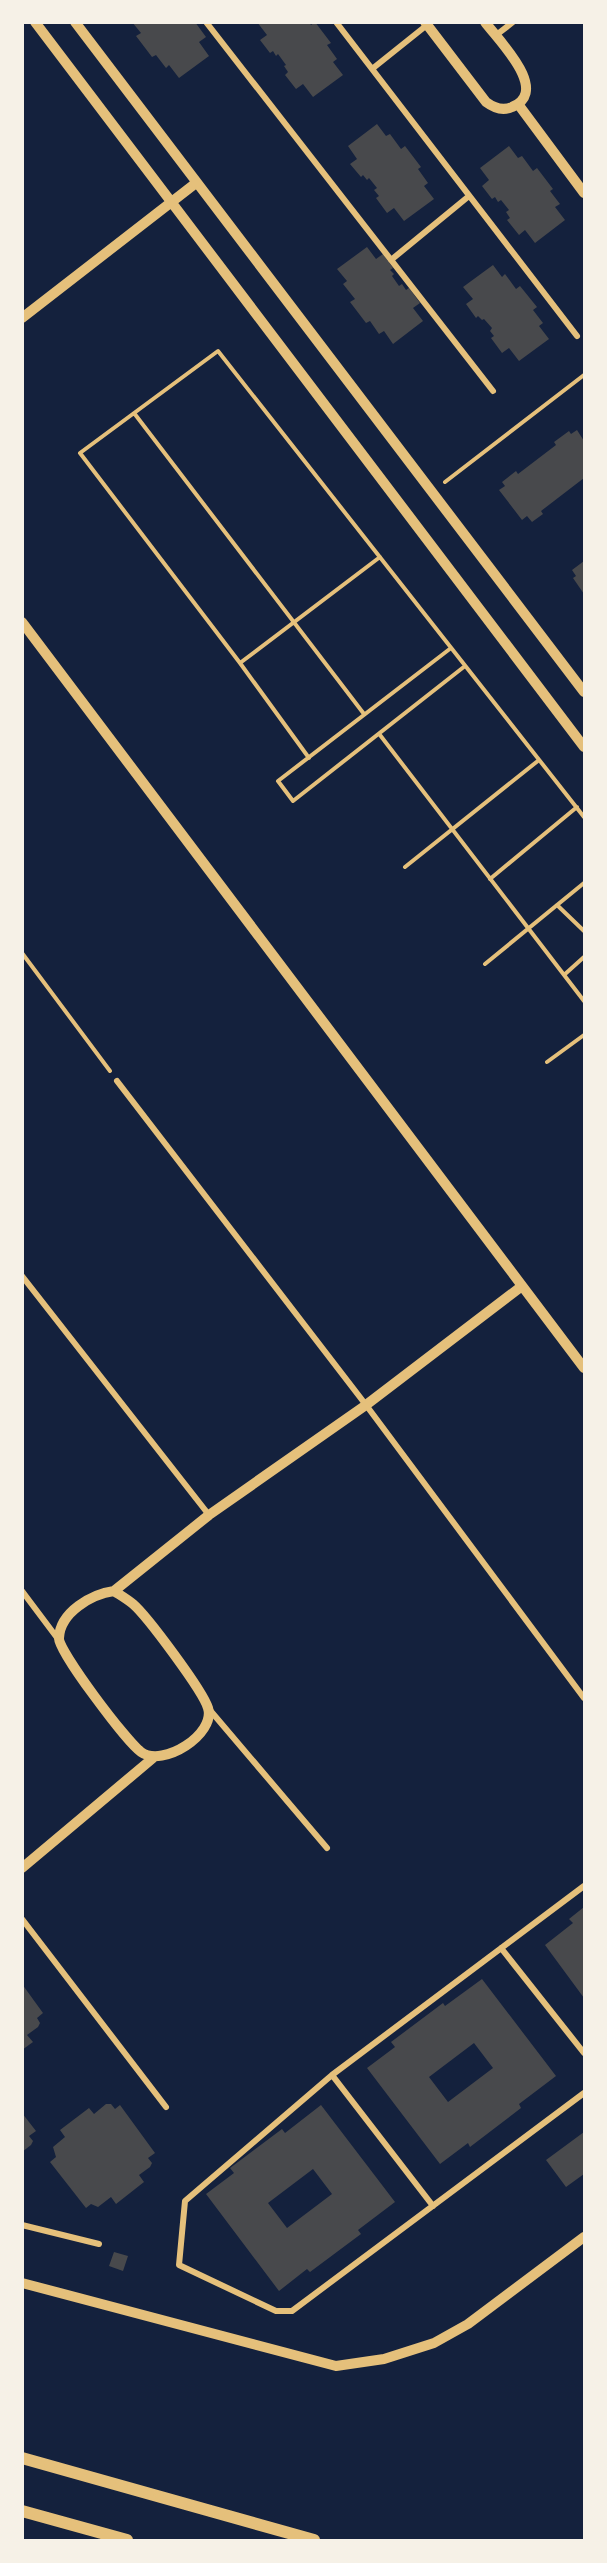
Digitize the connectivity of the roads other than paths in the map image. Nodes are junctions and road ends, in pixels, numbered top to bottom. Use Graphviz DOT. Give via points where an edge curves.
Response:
graph roads {
  1 [pos="35,22"];
  2 [pos="75,22"];
  3 [pos="206,22"];
  4 [pos="336,22"];
  5 [pos="484,22"];
  6 [pos="513,22"];
  7 [pos="426,24"];
  8 [pos="495,36"];
  9 [pos="372,69"];
  10 [pos="518,104"];
  11 [pos="196,183"];
  12 [pos="585,193"];
  13 [pos="470,196"];
  14 [pos="171,203"];
  15 [pos="391,260"];
  16 [pos="22,318"];
  17 [pos="577,336"];
  18 [pos="493,391"];
  19 [pos="22,622"];
  20 [pos="585,692"];
  21 [pos="585,747"];
  22 [pos="117,1081"];
  23 [pos="22,1276"];
  24 [pos="522,1286"];
  25 [pos="585,1368"];
  26 [pos="366,1405"];
  27 [pos="209,1515"];
  28 [pos="22,1591"];
  29 [pos="114,1591"];
  30 [pos="58,1639"];
  31 [pos="585,1698"];
  32 [pos="209,1708"];
  33 [pos="153,1758"];
  34 [pos="327,1848"];
  35 [pos="22,1868"];
  36 [pos="585,1886"];
  37 [pos="22,1919"];
  38 [pos="501,1948"];
  39 [pos="585,2053"];
  40 [pos="332,2075"];
  41 [pos="585,2093"];
  42 [pos="166,2107"];
  43 [pos="433,2206"];
  44 [pos="22,2225"];
  45 [pos="585,2237"];
  46 [pos="99,2244"];
  47 [pos="22,2283"];
  48 [pos="22,2458"];
  49 [pos="22,2511"];
  50 [pos="127,2541"];
  51 [pos="314,2541"];
  1 -- 14 [label="street"];
  2 -- 11 [label="street"];
  3 -- 15 [label="street"];
  4 -- 9 [label="street"];
  5 -- 8 [label="street"];
  6 -- 8 [label="street"];
  7 -- 9 [label="street"];
  7 -- 10 [label="street" via="486,102 500,109"];
  8 -- 10 [label="street" via="526,79 525,95"];
  9 -- 13 [label="street"];
  10 -- 12 [label="street"];
  11 -- 14 [label="street"];
  11 -- 20 [label="street"];
  13 -- 15 [label="street"];
  13 -- 17 [label="street"];
  14 -- 16 [label="street"];
  14 -- 21 [label="street"];
  15 -- 18 [label="street"];
  19 -- 24 [label="street"];
  22 -- 26 [label="street"];
  23 -- 27 [label="street"];
  24 -- 25 [label="street"];
  24 -- 26 [label="street"];
  26 -- 27 [label="street"];
  26 -- 31 [label="street"];
  27 -- 29 [label="street"];
  28 -- 30 [label="street"];
  29 -- 30 [label="street" via="99,1593 77,1607 63,1624"];
  29 -- 32 [label="street" via="134,1605 194,1682"];
  30 -- 33 [label="street" via="66,1656 128,1740"];
  32 -- 33 [label="street" via="208,1720 197,1738 172,1754"];
  32 -- 34 [label="street"];
  33 -- 35 [label="street"];
  36 -- 38 [label="street"];
  37 -- 42 [label="street"];
  38 -- 39 [label="street"];
  38 -- 40 [label="street"];
  40 -- 43 [label="street"];
  40 -- 43 [label="street" via="185,2201 179,2265 276,2311 292,2311"];
  41 -- 43 [label="street"];
  44 -- 46 [label="street"];
  45 -- 47 [label="street" via="468,2324 434,2343 384,2359 336,2366"];
  48 -- 51 [label="main road"];
  49 -- 50 [label="main road"];
}
